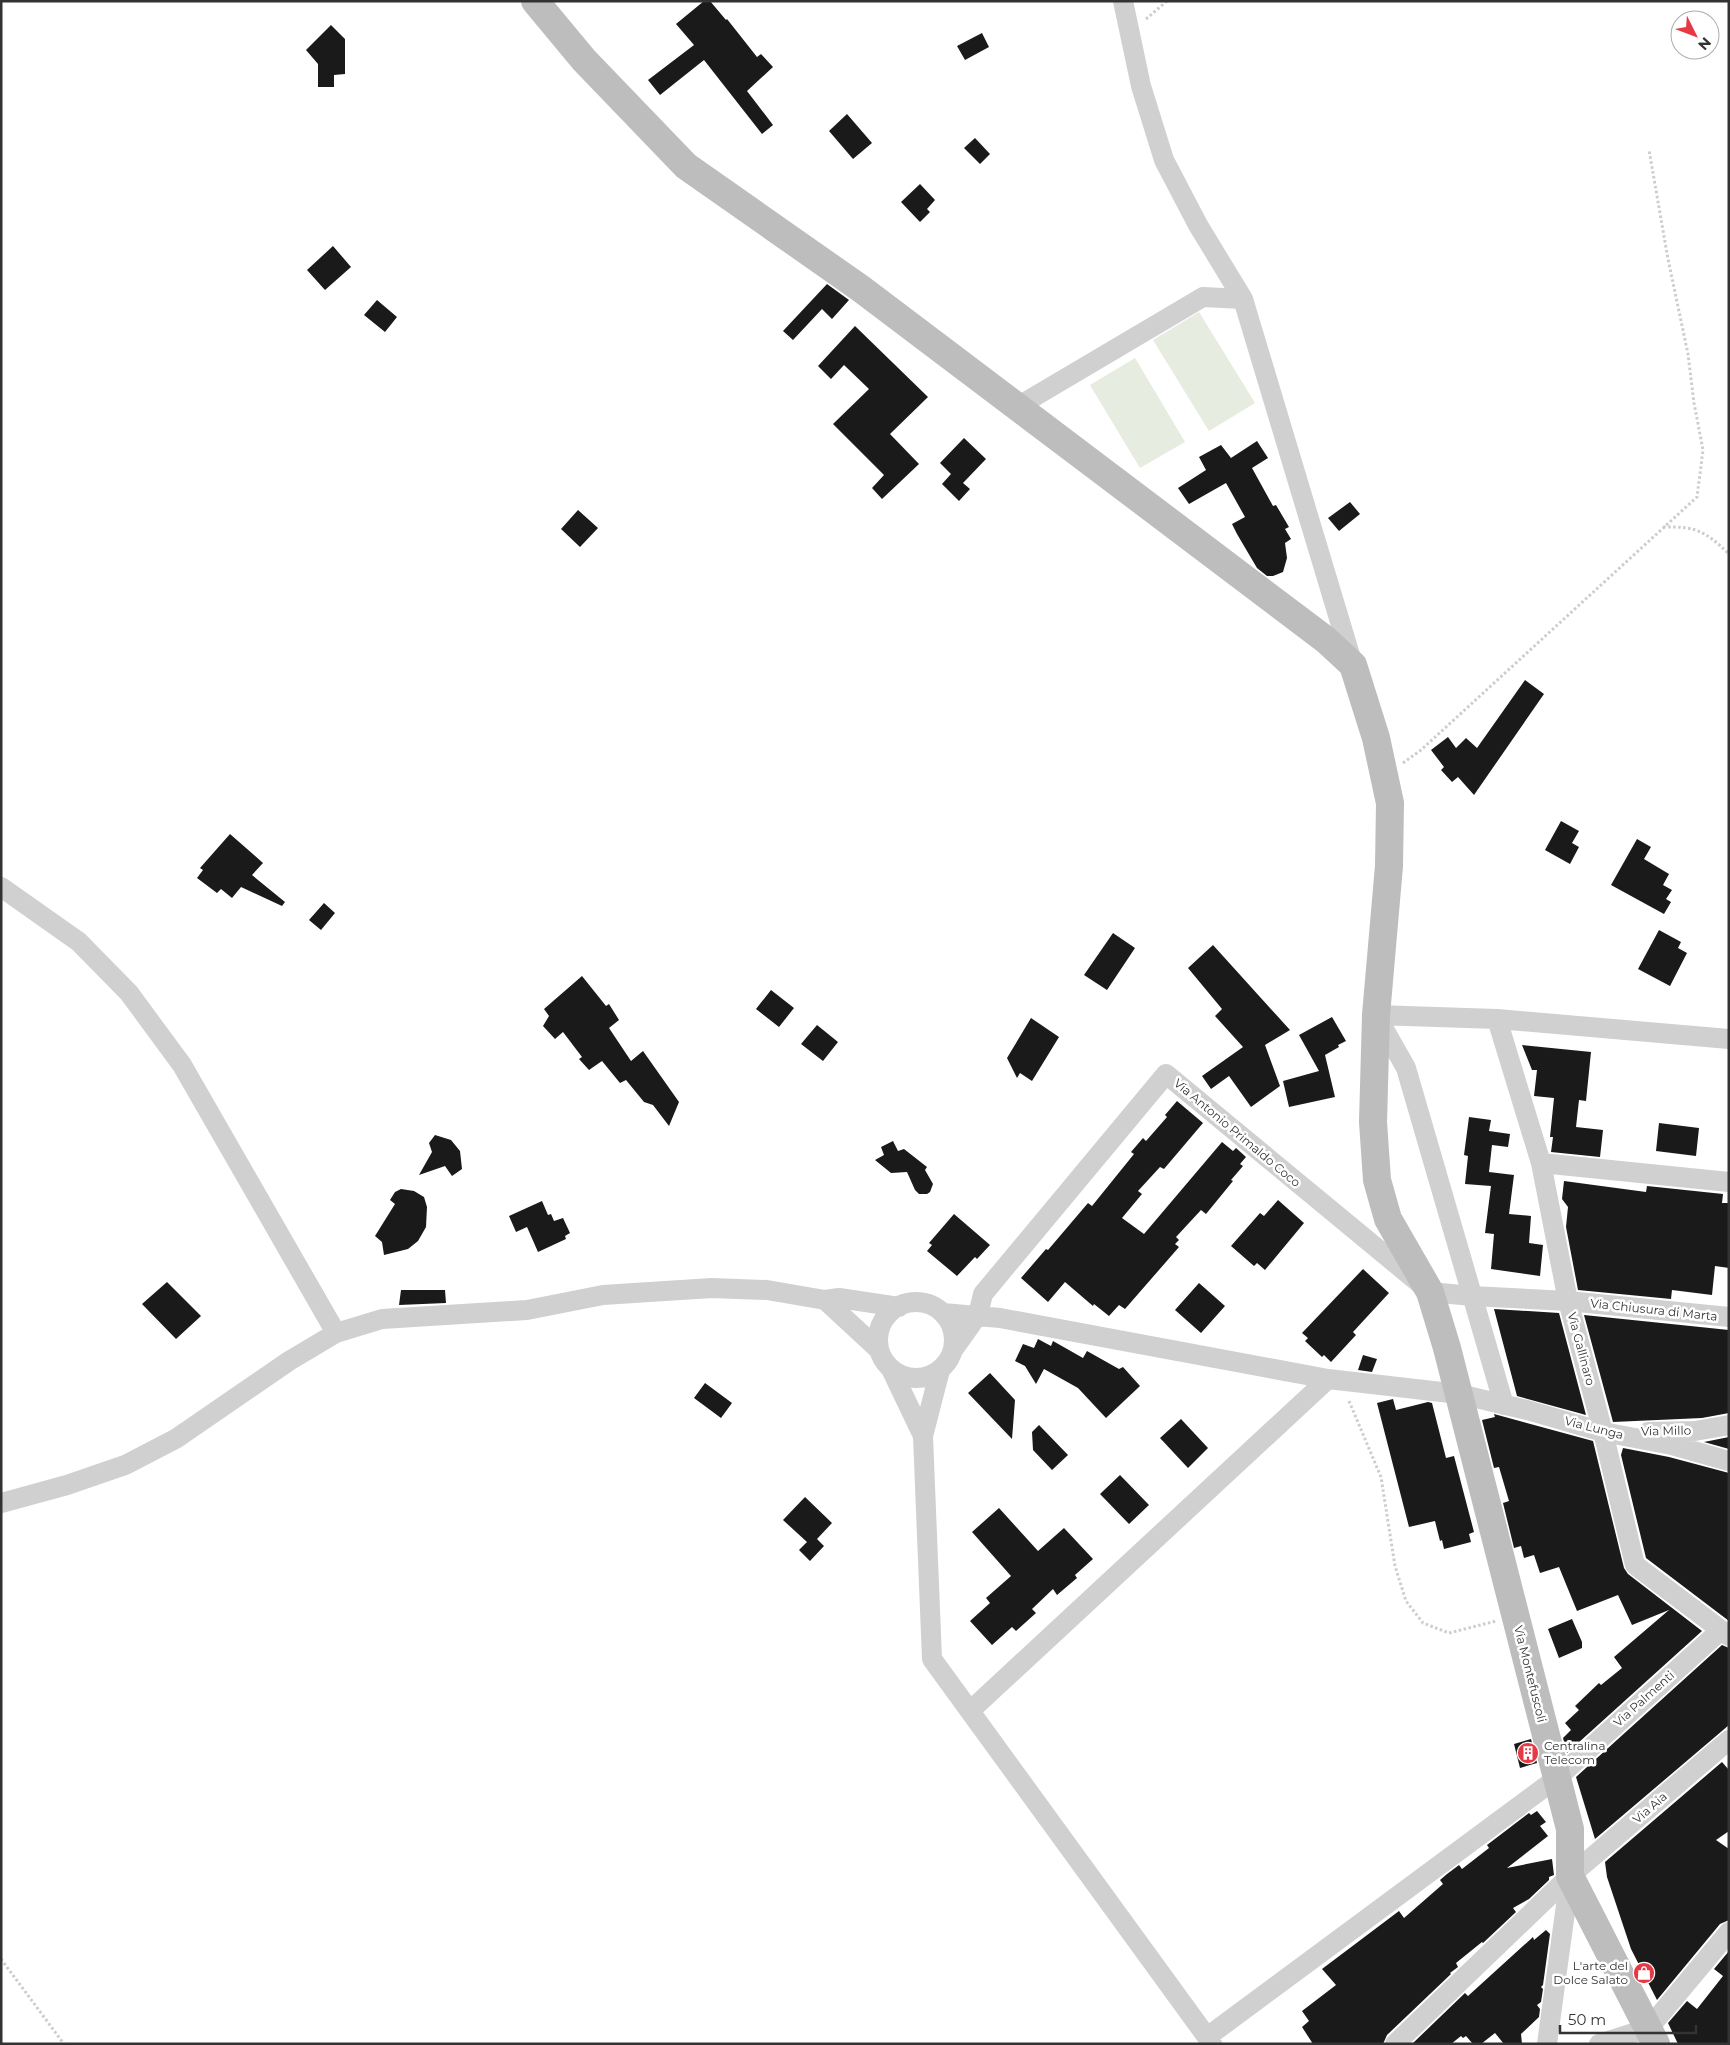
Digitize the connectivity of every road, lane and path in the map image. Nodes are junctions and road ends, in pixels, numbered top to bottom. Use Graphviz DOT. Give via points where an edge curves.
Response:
graph roads {
  1 [pos="535,1"];
  2 [pos="1123,1"];
  3 [pos="1167,1"];
  4 [pos="1130,33"];
  5 [pos="1649,150"];
  6 [pos="1243,299"];
  7 [pos="1017,408"];
  8 [pos="1662,527"];
  9 [pos="1729,554"];
  10 [pos="1353,665"];
  11 [pos="1384,776"];
  12 [pos="1,887"];
  13 [pos="1376,1015"];
  14 [pos="1497,1019"];
  15 [pos="1729,1039"];
  16 [pos="1541,1163"];
  17 [pos="1729,1182"];
  18 [pos="1430,1292"];
  19 [pos="1472,1296"];
  20 [pos="825,1300"];
  21 [pos="1568,1301"];
  22 [pos="899,1307"];
  23 [pos="943,1313"];
  24 [pos="978,1315"];
  25 [pos="1729,1317"];
  26 [pos="336,1333"];
  27 [pos="879,1350"];
  28 [pos="953,1350"];
  29 [pos="890,1369"];
  30 [pos="940,1370"];
  31 [pos="1328,1379"];
  32 [pos="1459,1394"];
  33 [pos="1504,1405"];
  34 [pos="1729,1425"];
  35 [pos="1603,1432"];
  36 [pos="923,1436"];
  37 [pos="1729,1462"];
  38 [pos="1,1504"];
  39 [pos="1515,1616"];
  40 [pos="1724,1634"];
  41 [pos="970,1711"];
  42 [pos="1725,1750"];
  43 [pos="1562,1773"];
  44 [pos="1570,1876"];
  45 [pos="1729,1932"];
  46 [pos="1,1959"];
  47 [pos="1652,2036"];
  48 [pos="1210,2040"];
  49 [pos="64,2044"];
  50 [pos="1395,2044"];
  51 [pos="1547,2044"];
  52 [pos="1599,2044"];
  1 -- 7 [label="main road" via="584,60 686,166 860,288"];
  2 -- 4 [label="street"];
  3 -- 4 [label="path"];
  4 -- 6 [label="street" via="1141,86 1164,160 1198,225"];
  5 -- 8 [label="path" via="1703,450 1697,497"];
  6 -- 7 [label="street" via="1203,297"];
  6 -- 10 [label="street"];
  7 -- 10 [label="main road" via="1326,640"];
  8 -- 9 [label="path" via="1693,529 1710,536"];
  8 -- 11 [label="path" via="1421,750"];
  10 -- 11 [label="main road, Via Montefuscoli" via="1376,738"];
  11 -- 13 [label="main road, Via Montefuscoli" via="1390,803 1389,866"];
  12 -- 26 [label="street" via="79,942 129,993 182,1065"];
  13 -- 14 [label="street"];
  13 -- 18 [label="main road, Via Montefuscoli" via="1373,1122 1377,1180 1388,1219"];
  13 -- 19 [label="street" via="1406,1068"];
  14 -- 15 [label="street"];
  14 -- 16 [label="street, Via Gallinaro"];
  16 -- 17 [label="street"];
  16 -- 21 [label="street, Via Gallinaro"];
  18 -- 19 [label="street, Via Chiusura di Marta"];
  18 -- 24 [label="street, Via Antonio Primaldo Coco" via="1166,1074 983,1294"];
  18 -- 32 [label="main road, Via Montefuscoli"];
  19 -- 21 [label="street, Via Chiusura di Marta"];
  19 -- 33 [label="street"];
  20 -- 22 [label="street" via="839,1298"];
  20 -- 26 [label="street" via="767,1290 652,1291 603,1295 527,1310 382,1318"];
  20 -- 27 [label="street"];
  21 -- 25 [label="street, Via Chiusura di Marta"];
  21 -- 35 [label="street, Via Gallinaro"];
  22 -- 23 [label="street" via="910,1302 922,1303"];
  22 -- 27 [label="street" via="881,1325"];
  23 -- 24 [label="street, Via Lunga"];
  23 -- 28 [label="street" via="953,1330"];
  24 -- 28 [label="street"];
  24 -- 31 [label="street, Via Lunga"];
  26 -- 38 [label="street" via="289,1361 177,1438 125,1465"];
  27 -- 29 [label="street"];
  28 -- 30 [label="street"];
  29 -- 30 [label="street" via="900,1375 920,1378"];
  29 -- 36 [label="street"];
  30 -- 36 [label="street"];
  31 -- 32 [label="street, Via Lunga"];
  31 -- 39 [label="path" via="1348,1398 1381,1477 1395,1566 1406,1601 1423,1623 1449,1632"];
  31 -- 41 [label="street"];
  32 -- 33 [label="street, Via Lunga"];
  32 -- 39 [label="main road, Via Montefuscoli"];
  33 -- 35 [label="street, Via Lunga"];
  34 -- 35 [label="street, Via Millo" via="1680,1432"];
  35 -- 37 [label="street, Via Lunga" via="1672,1445"];
  35 -- 40 [label="street, Via Gallinaro" via="1635,1565"];
  36 -- 41 [label="street" via="932,1659"];
  39 -- 43 [label="main road, Via Montefuscoli"];
  40 -- 43 [label="street, Via Palmenti"];
  41 -- 48 [label="street"];
  42 -- 44 [label="street, Via Aia"];
  43 -- 44 [label="main road, Via Montefuscoli" via="1570,1829"];
  43 -- 48 [label="street, Via Palmenti"];
  44 -- 47 [label="main road, Via Montefuscoli"];
  44 -- 50 [label="street, Via Aia"];
  44 -- 51 [label="street"];
  45 -- 47 [label="street"];
  46 -- 49 [label="path"];
  47 -- 52 [label="street"];
}
